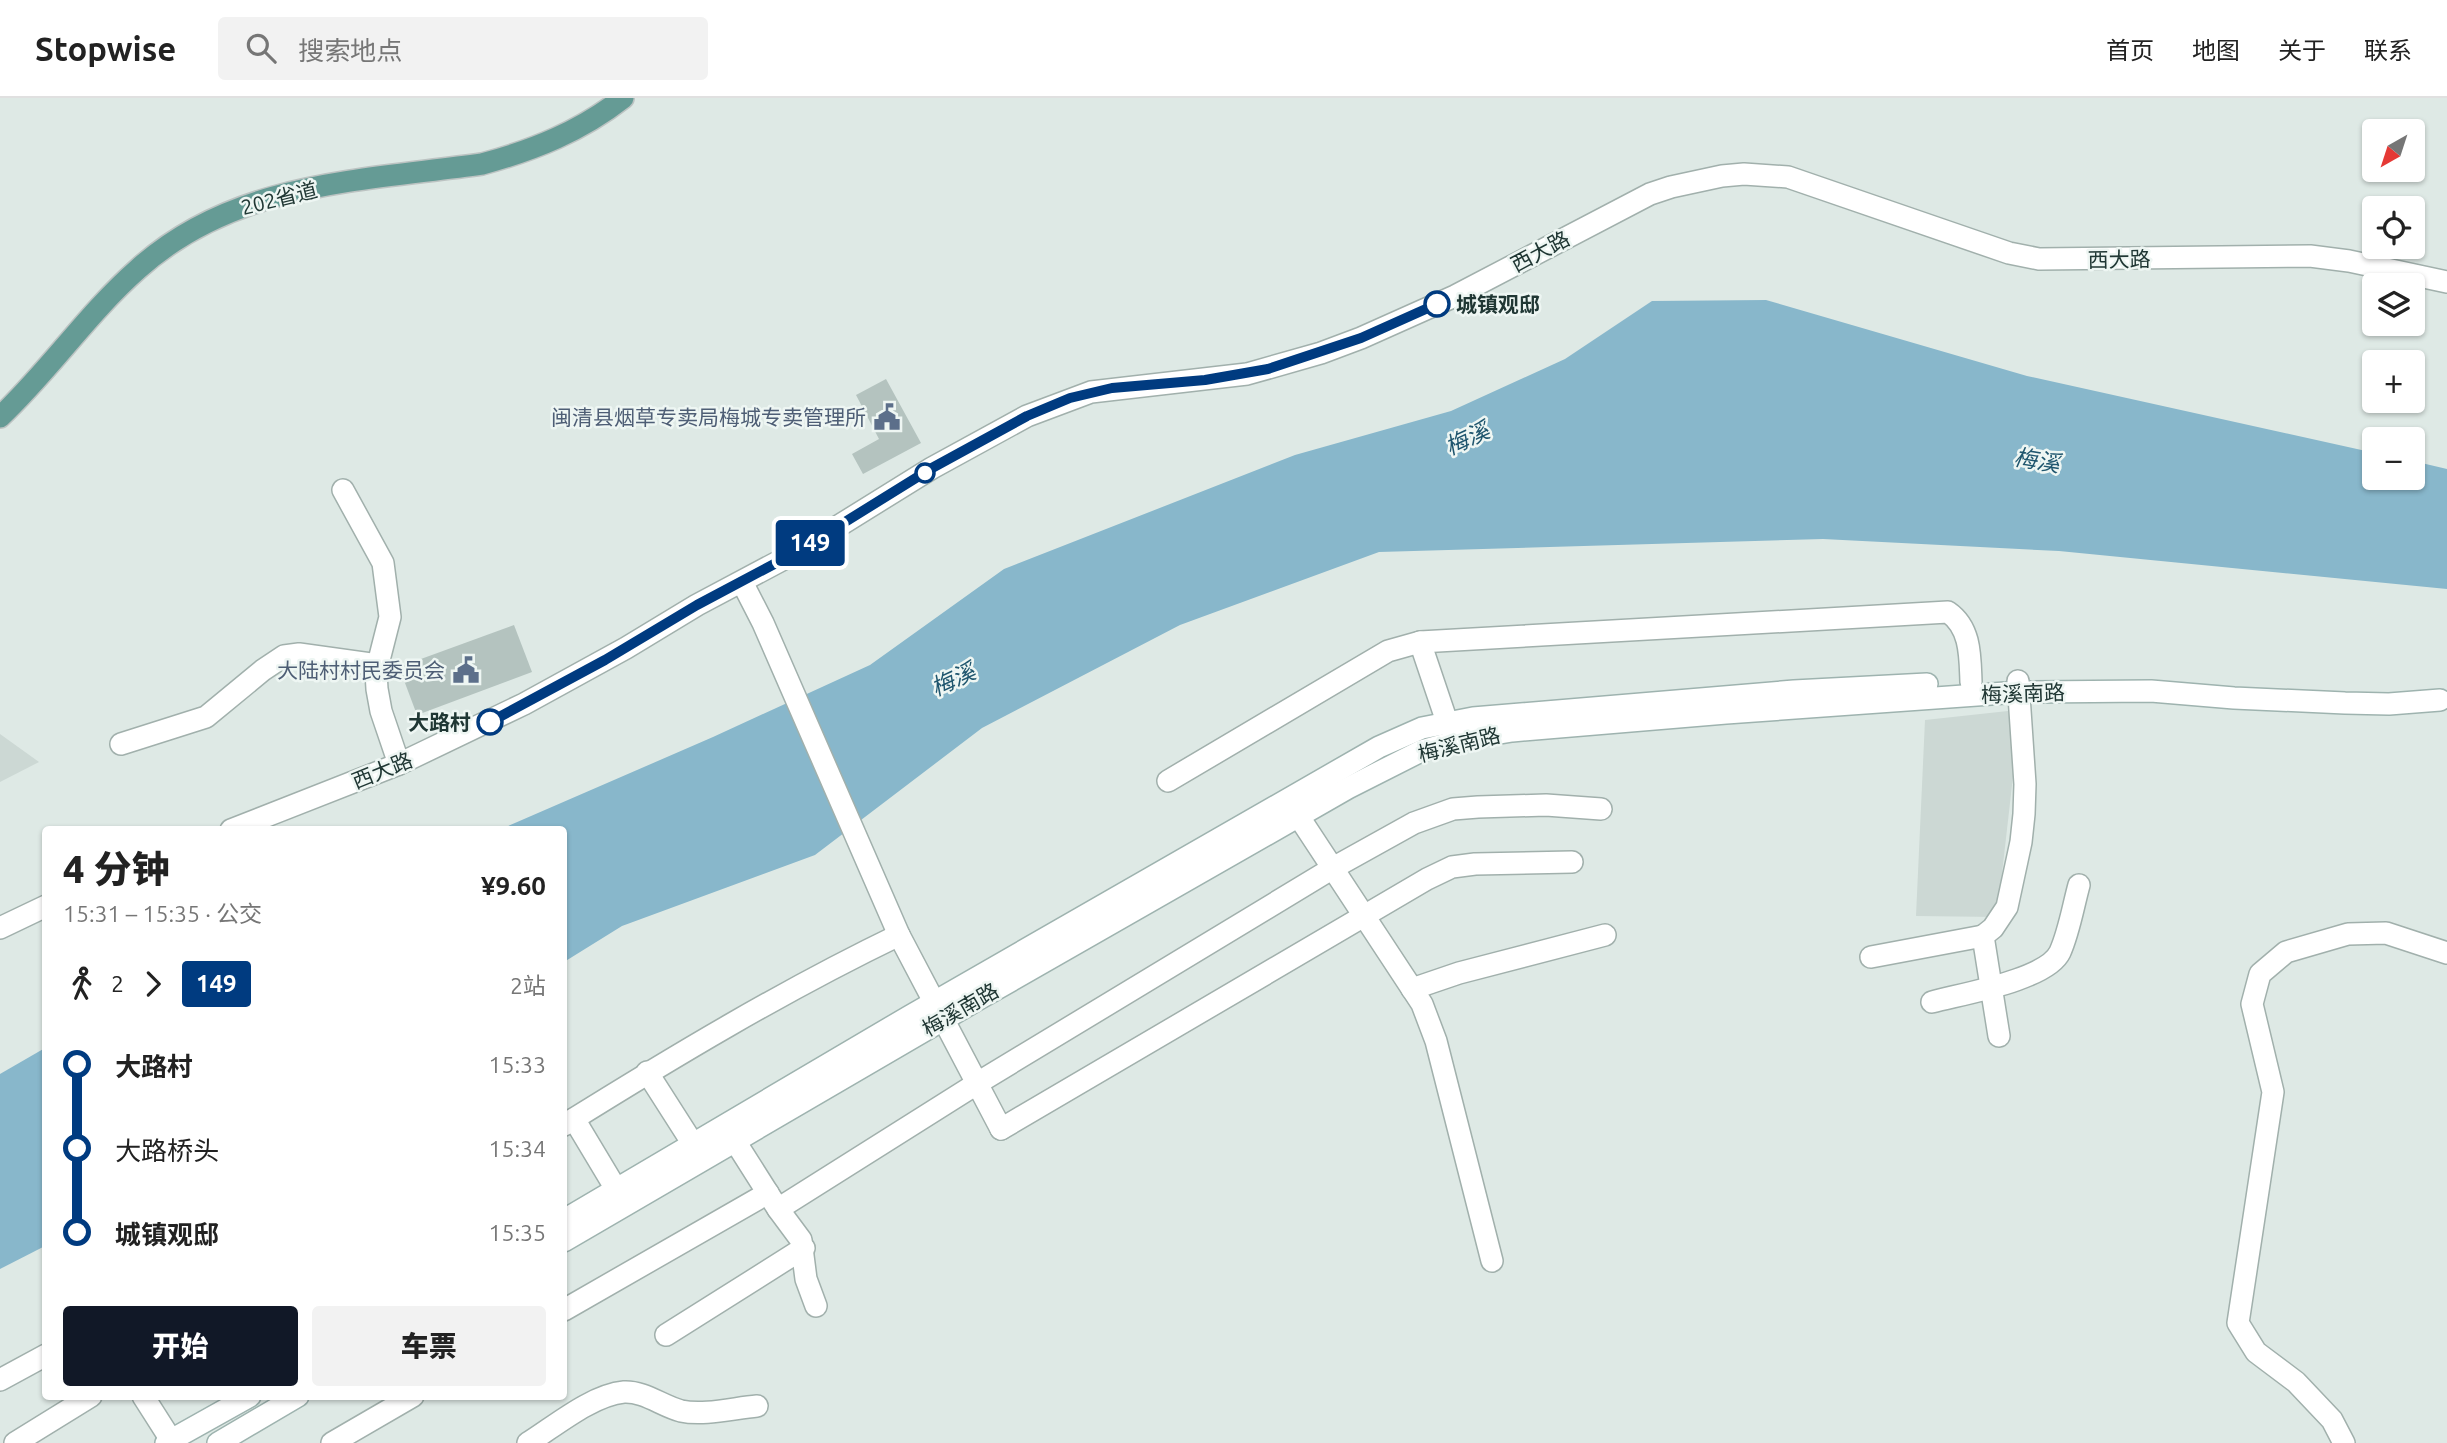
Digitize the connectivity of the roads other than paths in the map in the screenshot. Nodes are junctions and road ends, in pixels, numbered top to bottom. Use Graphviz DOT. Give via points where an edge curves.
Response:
graph roads {
  1 [pos="623,98"];
  2 [pos="2447,282"];
  3 [pos="0,417"];
  4 [pos="343,490"];
  5 [pos="742,582"];
  6 [pos="1420,642"];
  7 [pos="378,665"];
  8 [pos="1971,682"];
  9 [pos="2019,687"];
  10 [pos="2443,701"];
  11 [pos="1447,722"];
  12 [pos="121,744"];
  13 [pos="399,764"];
  14 [pos="1168,781"];
  15 [pos="1601,809"];
  16 [pos="1299,817"];
  17 [pos="242,826"];
  18 [pos="1572,862"];
  19 [pos="1333,868"];
  20 [pos="2079,885"];
  21 [pos="42,908"];
  22 [pos="1364,916"];
  23 [pos="0,928"];
  24 [pos="1605,934"];
  25 [pos="899,935"];
  26 [pos="1983,936"];
  27 [pos="2447,953"];
  28 [pos="1871,957"];
  29 [pos="1991,986"];
  30 [pos="1412,989"];
  31 [pos="1932,1002"];
  32 [pos="938,1011"];
  33 [pos="1999,1036"];
  34 [pos="647,1072"];
  35 [pos="977,1084"];
  36 [pos="569,1122"];
  37 [pos="730,1133"];
  38 [pos="693,1144"];
  39 [pos="616,1189"];
  40 [pos="773,1201"];
  41 [pos="567,1218"];
  42 [pos="567,1239"];
  43 [pos="804,1248"];
  44 [pos="1492,1261"];
  45 [pos="816,1306"];
  46 [pos="567,1308"];
  47 [pos="666,1335"];
  48 [pos="42,1356"];
  49 [pos="0,1380"];
  50 [pos="85,1400"];
  51 [pos="145,1400"];
  52 [pos="243,1400"];
  53 [pos="292,1400"];
  54 [pos="407,1400"];
  55 [pos="757,1406"];
  56 [pos="232,1440"];
  57 [pos="168,1442"];
  58 [pos="15,1443"];
  59 [pos="332,1443"];
  60 [pos="528,1443"];
  61 [pos="2344,1443"];
  1 -- 3 [label="main road, 202省道" via="562,136 508,157 289,191 207,221 137,269"];
  2 -- 5 [label="street, 西大路" via="2310,256 2039,259 2009,253 1788,177 1722,176 1650,194 1455,296 1321,353 1247,374 1112,388 1050,406 932,468"];
  4 -- 7 [label="street" via="383,563 387,581 390,617"];
  5 -- 13 [label="street, 西大路" via="553,689"];
  5 -- 25 [label="street"];
  6 -- 8 [label="street" via="1948,612 1956,617 1970,647"];
  6 -- 11 [label="street"];
  6 -- 14 [label="street" via="1388,651"];
  7 -- 12 [label="street" via="284,656 206,717"];
  7 -- 13 [label="street" via="381,711"];
  8 -- 9 [label="street, 梅溪南路"];
  8 -- 11 [label="street, 梅溪南路" via="1794,691"];
  9 -- 10 [label="street, 梅溪南路" via="2196,681"];
  9 -- 16 [label="street, 梅溪南路" via="1487,735 1414,754"];
  9 -- 26 [label="street" via="2025,784 2021,842 2007,907"];
  11 -- 32 [label="street, 梅溪南路" via="1379,747"];
  13 -- 17 [label="street, 西大路"];
  15 -- 19 [label="street" via="1514,805 1453,809 1414,823"];
  16 -- 19 [label="street"];
  16 -- 32 [label="street, 梅溪南路"];
  18 -- 22 [label="street" via="1452,867"];
  19 -- 22 [label="street"];
  19 -- 35 [label="street"];
  20 -- 29 [label="street" via="2053,963 2031,975"];
  21 -- 23 [label="street"];
  22 -- 30 [label="street"];
  22 -- 35 [label="street" via="1001,1129"];
  24 -- 30 [label="street"];
  25 -- 32 [label="street"];
  25 -- 34 [label="street"];
  26 -- 28 [label="street"];
  26 -- 29 [label="street"];
  27 -- 61 [label="street" via="2386,933 2348,934 2286,952 2260,974 2252,1004 2273,1092 2238,1323 2256,1352 2296,1382 2332,1420"];
  29 -- 31 [label="street"];
  29 -- 33 [label="street"];
  30 -- 44 [label="street" via="1436,1041"];
  32 -- 35 [label="street"];
  32 -- 37 [label="street, 梅溪南路"];
  34 -- 36 [label="street"];
  34 -- 38 [label="street"];
  35 -- 40 [label="street"];
  36 -- 39 [label="street"];
  37 -- 38 [label="street, 梅溪南路"];
  37 -- 40 [label="street"];
  37 -- 42 [label="street, 梅溪南路"];
  38 -- 39 [label="street, 梅溪南路"];
  39 -- 41 [label="street, 梅溪南路"];
  40 -- 43 [label="street"];
  40 -- 46 [label="street"];
  43 -- 45 [label="street" via="806,1279"];
  43 -- 47 [label="street"];
  48 -- 49 [label="street"];
  50 -- 58 [label="street"];
  51 -- 57 [label="street"];
  52 -- 57 [label="street"];
  53 -- 56 [label="street"];
  54 -- 59 [label="street"];
  55 -- 60 [label="street" via="691,1412 625,1392 596,1401"];
}
